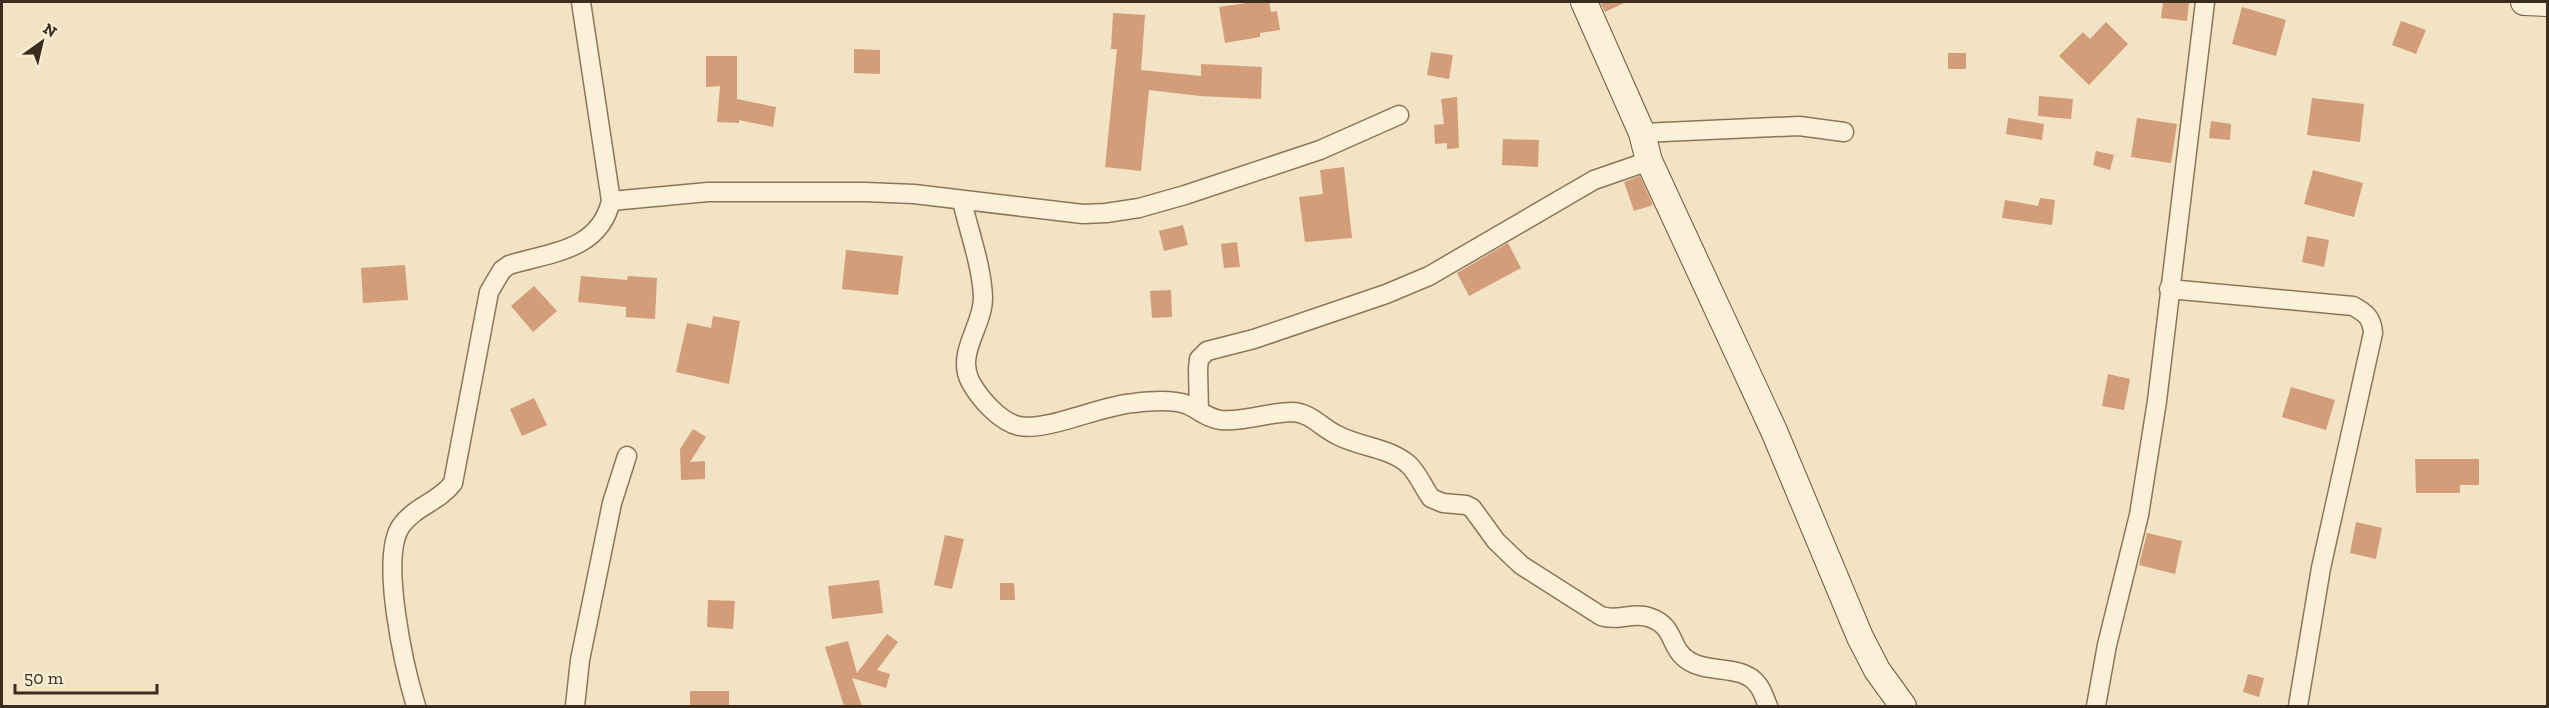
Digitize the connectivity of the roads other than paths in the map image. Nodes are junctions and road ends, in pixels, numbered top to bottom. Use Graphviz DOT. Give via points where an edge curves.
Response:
graph roads {
  1 [pos="581,2"];
  2 [pos="1584,2"];
  3 [pos="2205,2"];
  4 [pos="2524,2"];
  5 [pos="2547,3"];
  6 [pos="1399,115"];
  7 [pos="1844,132"];
  8 [pos="1642,133"];
  9 [pos="1649,160"];
  10 [pos="611,201"];
  11 [pos="962,201"];
  12 [pos="2169,289"];
  13 [pos="1199,411"];
  14 [pos="627,456"];
  15 [pos="416,706"];
  16 [pos="575,706"];
  17 [pos="1768,706"];
  18 [pos="1904,706"];
  19 [pos="2096,706"];
  20 [pos="2298,706"];
  1 -- 10 [label="street"];
  2 -- 8 [label="street"];
  3 -- 12 [label="street"];
  4 -- 5 [label="street"];
  6 -- 11 [label="street" via="1320,150 1139,208 1093,214"];
  7 -- 8 [label="street" via="1799,126"];
  8 -- 9 [label="street"];
  9 -- 13 [label="street" via="1594,180 1418,281 1254,339 1208,351 1200,359 1198,369"];
  9 -- 18 [label="street" via="1774,431 1860,637 1877,670"];
  10 -- 11 [label="street" via="708,192 865,192"];
  10 -- 15 [label="street" via="608,216 594,234 570,248 509,265 489,292 453,483 445,494 409,516 395,538 397,632"];
  11 -- 13 [label="street" via="983,299 966,370 995,412 1022,427 1134,403 1183,403"];
  12 -- 19 [label="street" via="2139,515"];
  12 -- 20 [label="street" via="2353,306 2372,321 2373,333 2322,568"];
  13 -- 17 [label="street" via="1222,420 1298,413 1340,437 1398,457 1417,475 1431,498 1472,508 1496,541 1521,565 1600,616 1613,620 1641,615 1661,622 1685,658 1704,669 1737,673 1754,681"];
  14 -- 16 [label="street" via="612,503 580,660"];
}
